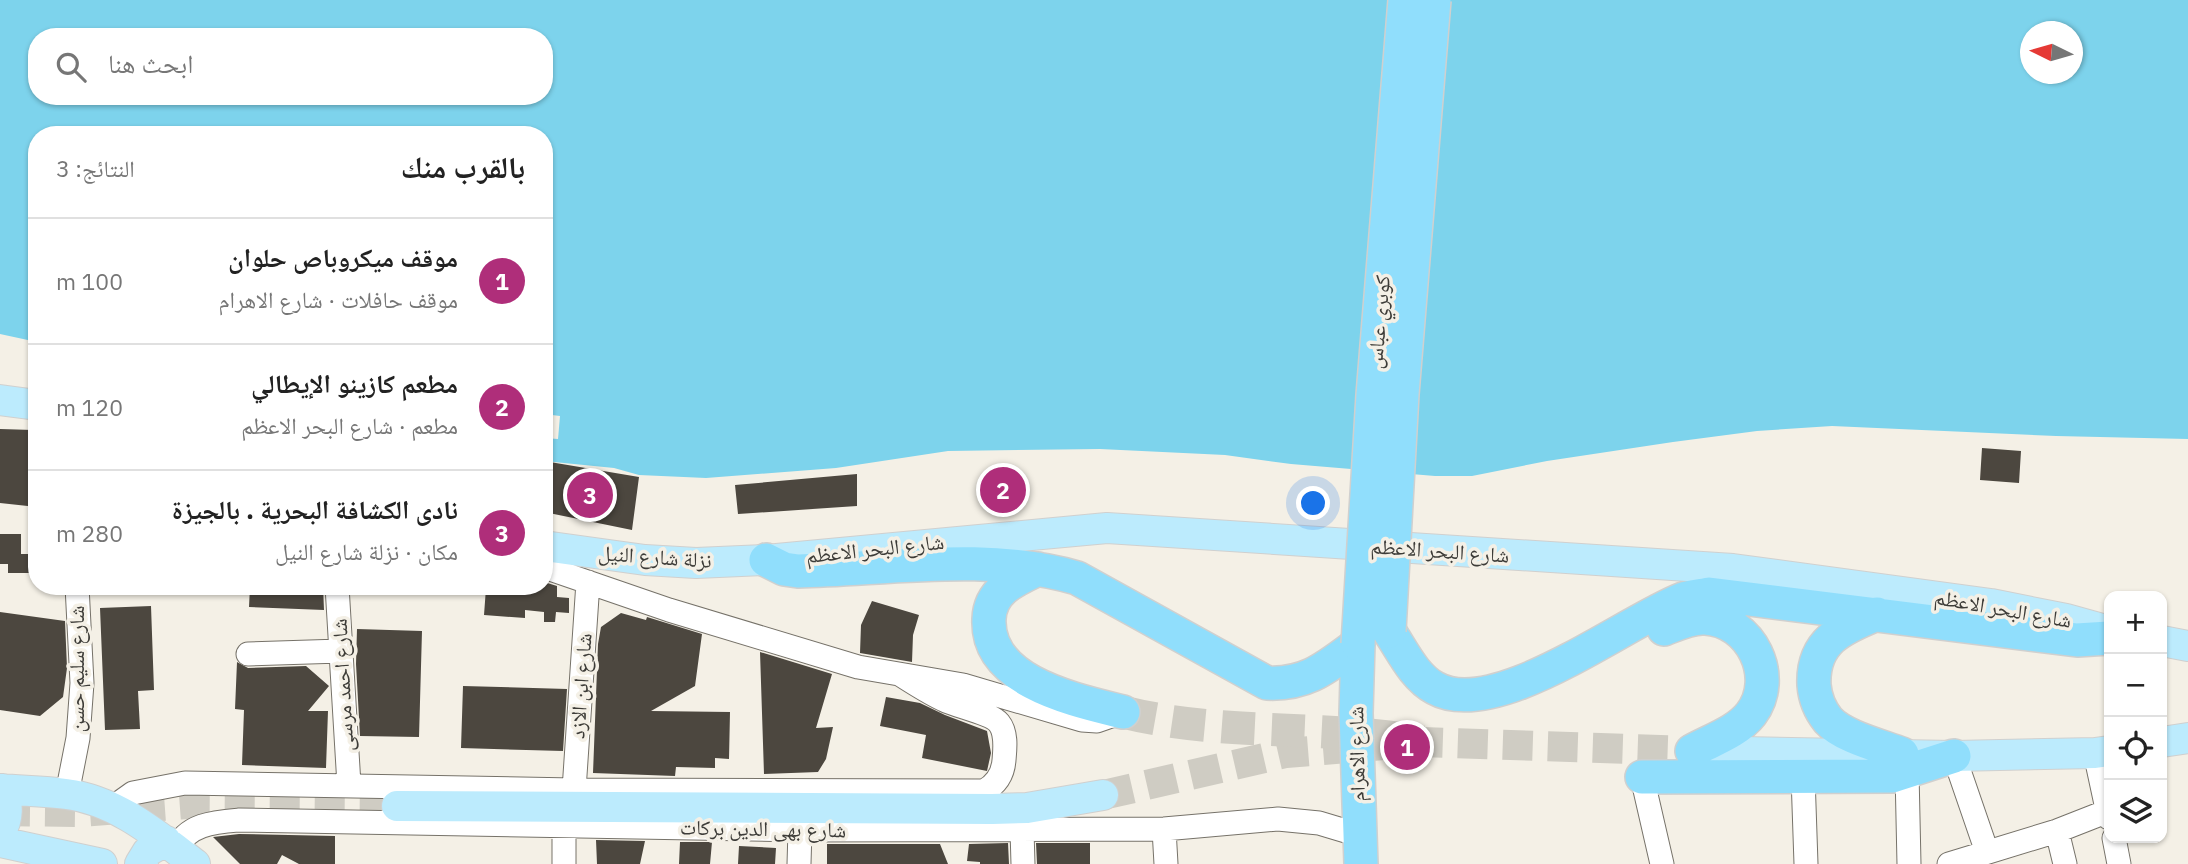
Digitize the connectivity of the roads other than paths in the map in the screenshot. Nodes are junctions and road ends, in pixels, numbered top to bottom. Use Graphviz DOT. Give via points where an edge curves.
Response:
graph roads {
  1 [pos="1405,0"];
  2 [pos="1434,0"];
  3 [pos="0,400"];
  4 [pos="28,404"];
  5 [pos="553,547"];
  6 [pos="766,560"];
  7 [pos="1038,569"];
  8 [pos="553,570"];
  9 [pos="588,582"];
  10 [pos="78,595"];
  11 [pos="338,595"];
  12 [pos="1877,614"];
  13 [pos="2104,630"];
  14 [pos="2104,638"];
  15 [pos="2167,642"];
  16 [pos="1357,643"];
  17 [pos="2188,646"];
  18 [pos="341,652"];
  19 [pos="248,654"];
  20 [pos="1554,669"];
  21 [pos="901,675"];
  22 [pos="1123,712"];
  23 [pos="2188,738"];
  24 [pos="2167,741"];
  25 [pos="1692,751"];
  26 [pos="2102,752"];
  27 [pos="1954,756"];
  28 [pos="1905,763"];
  29 [pos="1803,776"];
  30 [pos="1642,777"];
  31 [pos="2105,780"];
  32 [pos="349,785"];
  33 [pos="1,789"];
  34 [pos="574,790"];
  35 [pos="67,794"];
  36 [pos="1103,795"];
  37 [pos="397,806"];
  38 [pos="113,808"];
  39 [pos="2104,816"];
  40 [pos="636,817"];
  41 [pos="564,826"];
  42 [pos="1164,829"];
  43 [pos="800,830"];
  44 [pos="1022,830"];
  45 [pos="2057,831"];
  46 [pos="0,833"];
  47 [pos="0,842"];
  48 [pos="2115,843"];
  49 [pos="1360,850"];
  50 [pos="179,852"];
  51 [pos="1999,854"];
  52 [pos="60,859"];
  53 [pos="102,864"];
  54 [pos="140,864"];
  55 [pos="564,864"];
  56 [pos="799,864"];
  57 [pos="1023,864"];
  58 [pos="1166,864"];
  59 [pos="1662,864"];
  60 [pos="1805,864"];
  61 [pos="1909,864"];
  62 [pos="1949,864"];
  63 [pos="2066,864"];
  64 [pos="2119,864"];
  1 -- 16 [label="highway, كوبري عباس, bridge"];
  2 -- 20 [label="highway, كوبري عباس, bridge" via="1402,394 1389,631 1420,676 1452,695 1480,694"];
  3 -- 4 [label="main road"];
  5 -- 6 [label="main road, نزلة شارع النيل" via="658,561"];
  6 -- 7 [label="highway" via="798,571 964,564"];
  6 -- 13 [label="main road, شارع البحر الاعظم" via="1107,528 1733,569 1991,604"];
  7 -- 16 [label="highway" via="1077,578 1267,683 1306,679"];
  7 -- 22 [label="highway" via="1013,580 996,595 988,634 997,654 1017,673 1043,687"];
  8 -- 9 [label="street"];
  9 -- 21 [label="street" via="831,659"];
  9 -- 34 [label="street, شارع ابن الازد"];
  10 -- 35 [label="street, شارع سليم حسن" via="82,683"];
  11 -- 18 [label="street, شارع احمد مرسى"];
  12 -- 14 [label="highway" via="2077,640"];
  12 -- 20 [label="highway" via="1709,594 1685,598"];
  12 -- 28 [label="highway" via="1845,627 1824,644 1813,670 1815,697 1829,721"];
  15 -- 17 [label="main road"];
  16 -- 49 [label="highway, شارع الاهرام"];
  18 -- 19 [label="street"];
  18 -- 32 [label="street, شارع احمد مرسى"];
  20 -- 25 [label="highway" via="1684,621 1706,618 1726,623 1744,634 1757,652 1763,672 1761,694 1752,713 1736,728"];
  21 -- 22 [label="street" via="963,685 1082,720 1097,721"];
  21 -- 34 [label="street" via="1001,725 1004,764 995,784 984,791"];
  23 -- 24 [label="main road"];
  25 -- 28 [label="main road"];
  26 -- 27 [label="main road"];
  26 -- 31 [label="street"];
  27 -- 28 [label="highway"];
  27 -- 51 [label="street"];
  28 -- 29 [label="highway" via="1892,776"];
  28 -- 61 [label="street"];
  29 -- 30 [label="highway"];
  29 -- 60 [label="street"];
  30 -- 59 [label="street"];
  32 -- 34 [label="street"];
  32 -- 38 [label="street" via="185,783 133,793"];
  33 -- 35 [label="main road"];
  33 -- 46 [label="main road" via="7,817"];
  35 -- 38 [label="main road"];
  36 -- 40 [label="main road, شارع بهى الدين بركات" via="1027,808"];
  37 -- 40 [label="main road, شارع بهى الدين بركات"];
  38 -- 50 [label="main road"];
  39 -- 45 [label="street"];
  40 -- 41 [label="street, شارع بهى الدين بركات"];
  40 -- 43 [label="street, شارع بهى الدين بركات"];
  41 -- 50 [label="street, شارع بهى الدين بركات" via="230,821 187,833"];
  41 -- 55 [label="street"];
  42 -- 44 [label="street, شارع بهى الدين بركات"];
  42 -- 49 [label="street, شارع بهى الدين بركات" via="1278,819 1319,823"];
  42 -- 58 [label="street"];
  43 -- 44 [label="street, شارع بهى الدين بركات"];
  43 -- 56 [label="street"];
  44 -- 57 [label="street"];
  45 -- 51 [label="street"];
  45 -- 63 [label="street"];
  47 -- 52 [label="main road"];
  48 -- 64 [label="street"];
  50 -- 54 [label="main road" via="148,851"];
  51 -- 62 [label="street"];
  52 -- 53 [label="main road"];
}
